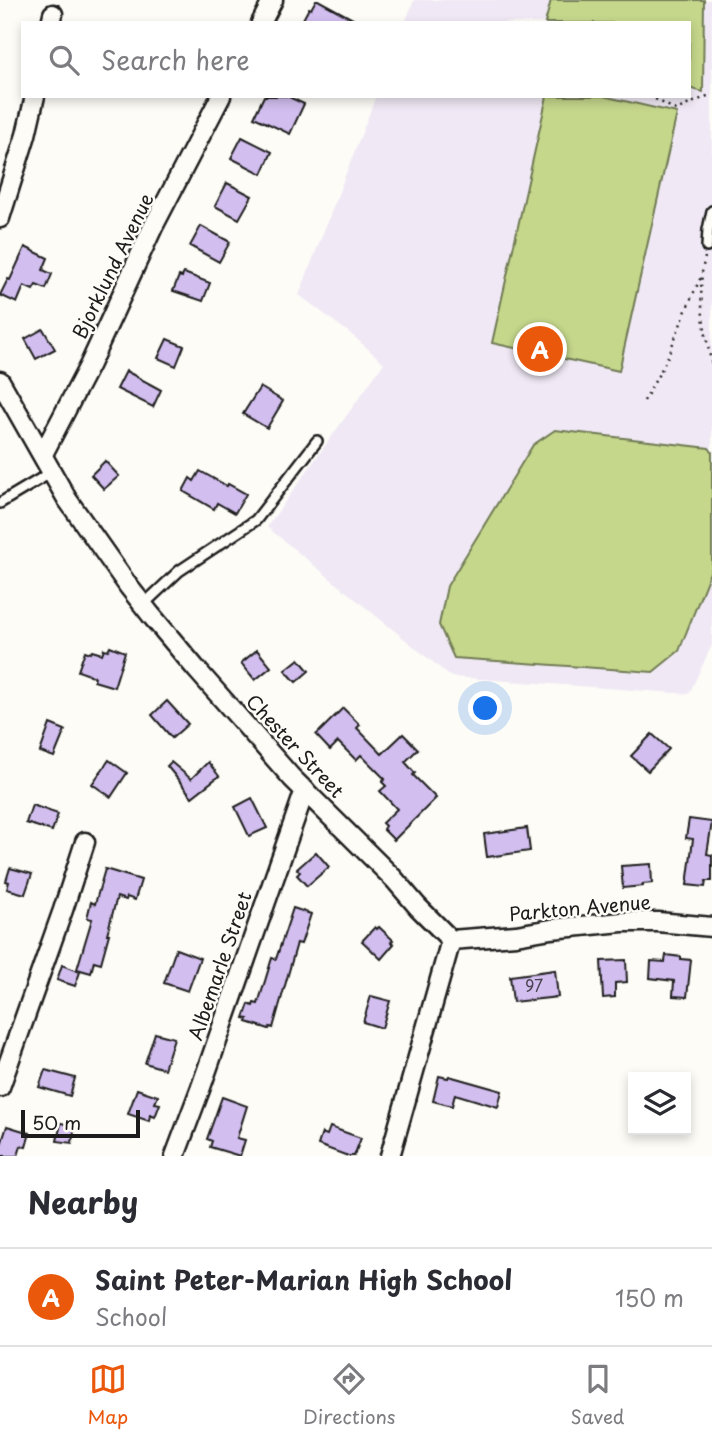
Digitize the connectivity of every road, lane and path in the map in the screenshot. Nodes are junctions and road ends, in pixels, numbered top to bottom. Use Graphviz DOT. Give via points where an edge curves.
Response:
graph roads {
  1 [pos="273,0"];
  2 [pos="262,21"];
  3 [pos="712,94"];
  4 [pos="35,98"];
  5 [pos="220,98"];
  6 [pos="653,98"];
  7 [pos="712,211"];
  8 [pos="0,218"];
  9 [pos="707,247"];
  10 [pos="701,277"];
  11 [pos="712,366"];
  12 [pos="0,381"];
  13 [pos="644,401"];
  14 [pos="317,441"];
  15 [pos="43,454"];
  16 [pos="52,472"];
  17 [pos="0,503"];
  18 [pos="143,605"];
  19 [pos="305,790"];
  20 [pos="85,842"];
  21 [pos="712,927"];
  22 [pos="451,940"];
  23 [pos="0,1087"];
  24 [pos="174,1156"];
  25 [pos="390,1156"];
  1 -- 2 [label="street"];
  3 -- 6 [label="path" via="676,110"];
  4 -- 8 [label="street"];
  5 -- 15 [label="street, Bjorklund Avenue"];
  7 -- 9 [label="lane"];
  9 -- 10 [label="path"];
  10 -- 11 [label="path" via="704,330"];
  10 -- 13 [label="path"];
  12 -- 15 [label="street, Chester Street"];
  14 -- 18 [label="lane" via="256,520 179,570"];
  15 -- 16 [label="street, Chester Street"];
  16 -- 17 [label="lane"];
  16 -- 18 [label="street, Chester Street"];
  18 -- 19 [label="street, Chester Street"];
  19 -- 22 [label="street, Chester Street"];
  19 -- 24 [label="street, Albemarle Street"];
  20 -- 23 [label="street"];
  21 -- 22 [label="street, Parkton Avenue" via="622,922"];
  22 -- 25 [label="street"];
}
